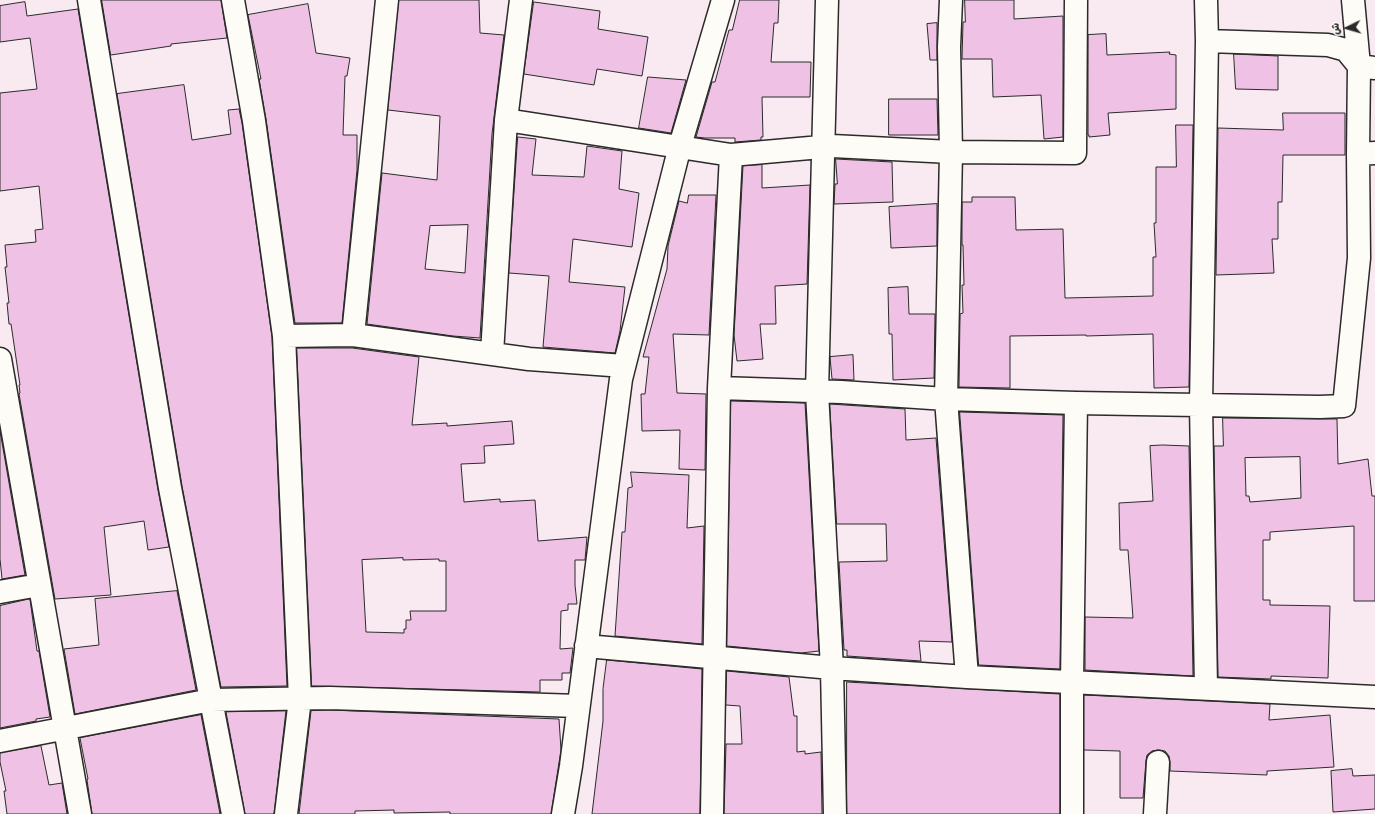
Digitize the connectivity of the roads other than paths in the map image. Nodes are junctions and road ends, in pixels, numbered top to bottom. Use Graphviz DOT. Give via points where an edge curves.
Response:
graph roads {
  1 [pos="89,0"];
  2 [pos="233,0"];
  3 [pos="386,0"];
  4 [pos="521,0"];
  5 [pos="723,0"];
  6 [pos="827,0"];
  7 [pos="951,0"];
  8 [pos="1076,0"];
  9 [pos="1206,0"];
  10 [pos="1353,0"];
  11 [pos="1206,41"];
  12 [pos="1367,67"];
  13 [pos="506,120"];
  14 [pos="680,146"];
  15 [pos="824,147"];
  16 [pos="951,152"];
  17 [pos="1367,154"];
  18 [pos="731,155"];
  19 [pos="353,335"];
  20 [pos="284,336"];
  21 [pos="492,354"];
  22 [pos="0,359"];
  23 [pos="624,366"];
  24 [pos="719,388"];
  25 [pos="817,392"];
  26 [pos="946,399"];
  27 [pos="1076,403"];
  28 [pos="1201,405"];
  29 [pos="7,442"];
  30 [pos="39,585"];
  31 [pos="0,592"];
  32 [pos="586,646"];
  33 [pos="714,657"];
  34 [pos="832,668"];
  35 [pos="967,677"];
  36 [pos="1072,682"];
  37 [pos="1206,688"];
  38 [pos="1375,697"];
  39 [pos="300,698"];
  40 [pos="211,700"];
  41 [pos="578,706"];
  42 [pos="64,729"];
  43 [pos="0,741"];
  44 [pos="1158,762"];
  45 [pos="80,814"];
  46 [pos="233,814"];
  47 [pos="286,814"];
  48 [pos="563,814"];
  49 [pos="712,814"];
  50 [pos="835,814"];
  51 [pos="1072,814"];
  52 [pos="1155,814"];
  1 -- 40 [label="street" via="170,488"];
  2 -- 20 [label="street" via="254,121"];
  3 -- 19 [label="street"];
  4 -- 13 [label="street"];
  5 -- 14 [label="street"];
  6 -- 15 [label="street"];
  7 -- 16 [label="street"];
  8 -- 16 [label="street" via="1075,153"];
  9 -- 11 [label="street"];
  10 -- 12 [label="street"];
  11 -- 12 [label="street" via="1328,45 1346,50"];
  11 -- 28 [label="street"];
  12 -- 17 [label="street"];
  13 -- 14 [label="street"];
  13 -- 21 [label="street"];
  14 -- 18 [label="street"];
  14 -- 23 [label="street"];
  15 -- 16 [label="street"];
  15 -- 18 [label="street"];
  15 -- 25 [label="street"];
  16 -- 26 [label="street"];
  17 -- 28 [label="street" via="1344,406"];
  18 -- 24 [label="street"];
  19 -- 20 [label="street"];
  19 -- 21 [label="street"];
  20 -- 39 [label="street"];
  21 -- 23 [label="street"];
  22 -- 29 [label="street"];
  23 -- 32 [label="street"];
  24 -- 25 [label="street"];
  24 -- 33 [label="street"];
  25 -- 26 [label="street"];
  25 -- 34 [label="street"];
  26 -- 27 [label="street"];
  26 -- 35 [label="street"];
  27 -- 28 [label="street"];
  27 -- 36 [label="street"];
  28 -- 37 [label="street"];
  29 -- 30 [label="street"];
  30 -- 31 [label="street"];
  30 -- 42 [label="street"];
  32 -- 33 [label="street"];
  32 -- 41 [label="street"];
  33 -- 34 [label="street"];
  33 -- 49 [label="street"];
  34 -- 35 [label="street"];
  34 -- 50 [label="street"];
  35 -- 36 [label="street"];
  36 -- 37 [label="street"];
  36 -- 51 [label="street"];
  37 -- 38 [label="street"];
  39 -- 40 [label="street"];
  39 -- 41 [label="street"];
  39 -- 47 [label="street"];
  40 -- 42 [label="street"];
  40 -- 46 [label="street"];
  41 -- 48 [label="street"];
  42 -- 43 [label="street"];
  42 -- 45 [label="street"];
  44 -- 52 [label="street"];
}
